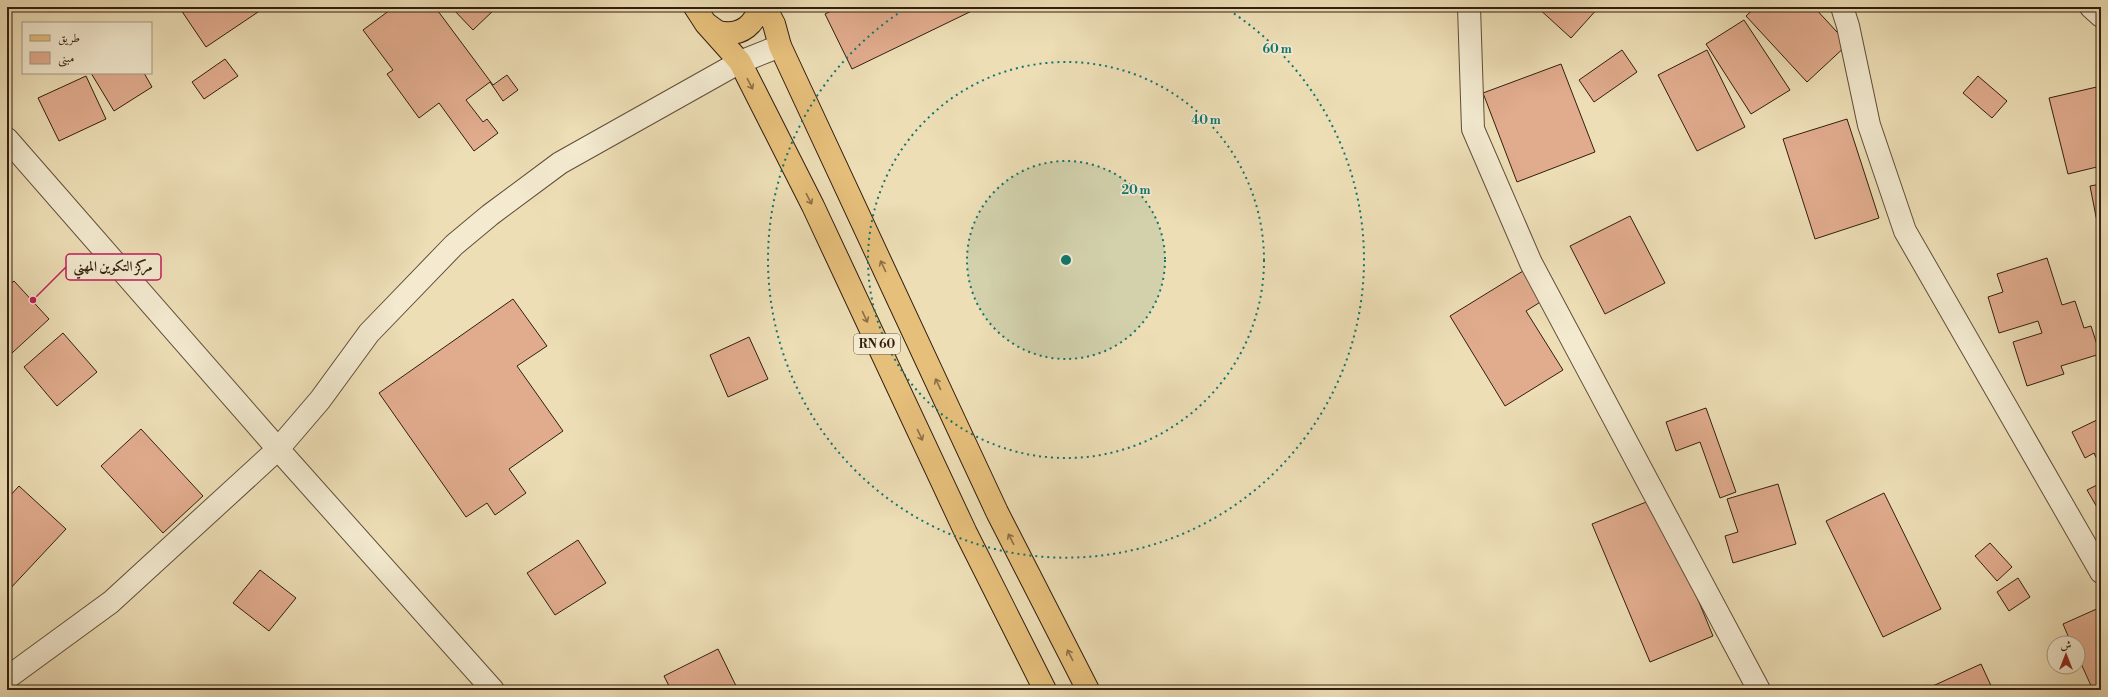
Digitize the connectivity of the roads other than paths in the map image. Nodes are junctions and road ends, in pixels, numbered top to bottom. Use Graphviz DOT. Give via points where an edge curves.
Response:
graph roads {
  1 [pos="759,7"];
  2 [pos="766,7"];
  3 [pos="1468,7"];
  4 [pos="1842,7"];
  5 [pos="2091,7"];
  6 [pos="700,12"];
  7 [pos="2101,16"];
  8 [pos="780,46"];
  9 [pos="740,62"];
  10 [pos="7,139"];
  11 [pos="278,449"];
  12 [pos="2101,572"];
  13 [pos="7,678"];
  14 [pos="493,690"];
  15 [pos="1046,690"];
  16 [pos="1088,690"];
  17 [pos="1759,690"];
  1 -- 6 [label="main road, RN 60" via="756,19 742,31 722,33"];
  2 -- 8 [label="main road, RN 60"];
  3 -- 17 [label="street" via="1473,129 1531,263"];
  4 -- 12 [label="street" via="1869,125 1905,230"];
  5 -- 7 [label="street"];
  6 -- 9 [label="main road, RN 60"];
  8 -- 9 [label="street"];
  16 -- 8 [label="main road, RN 60, one-way" via="998,512"];
  9 -- 11 [label="street" via="560,163 454,245 369,334 320,400"];
  9 -- 15 [label="main road, RN 60, one-way" via="813,206 966,533"];
  10 -- 11 [label="street"];
  11 -- 13 [label="street" via="111,602"];
  11 -- 14 [label="street"];
}
